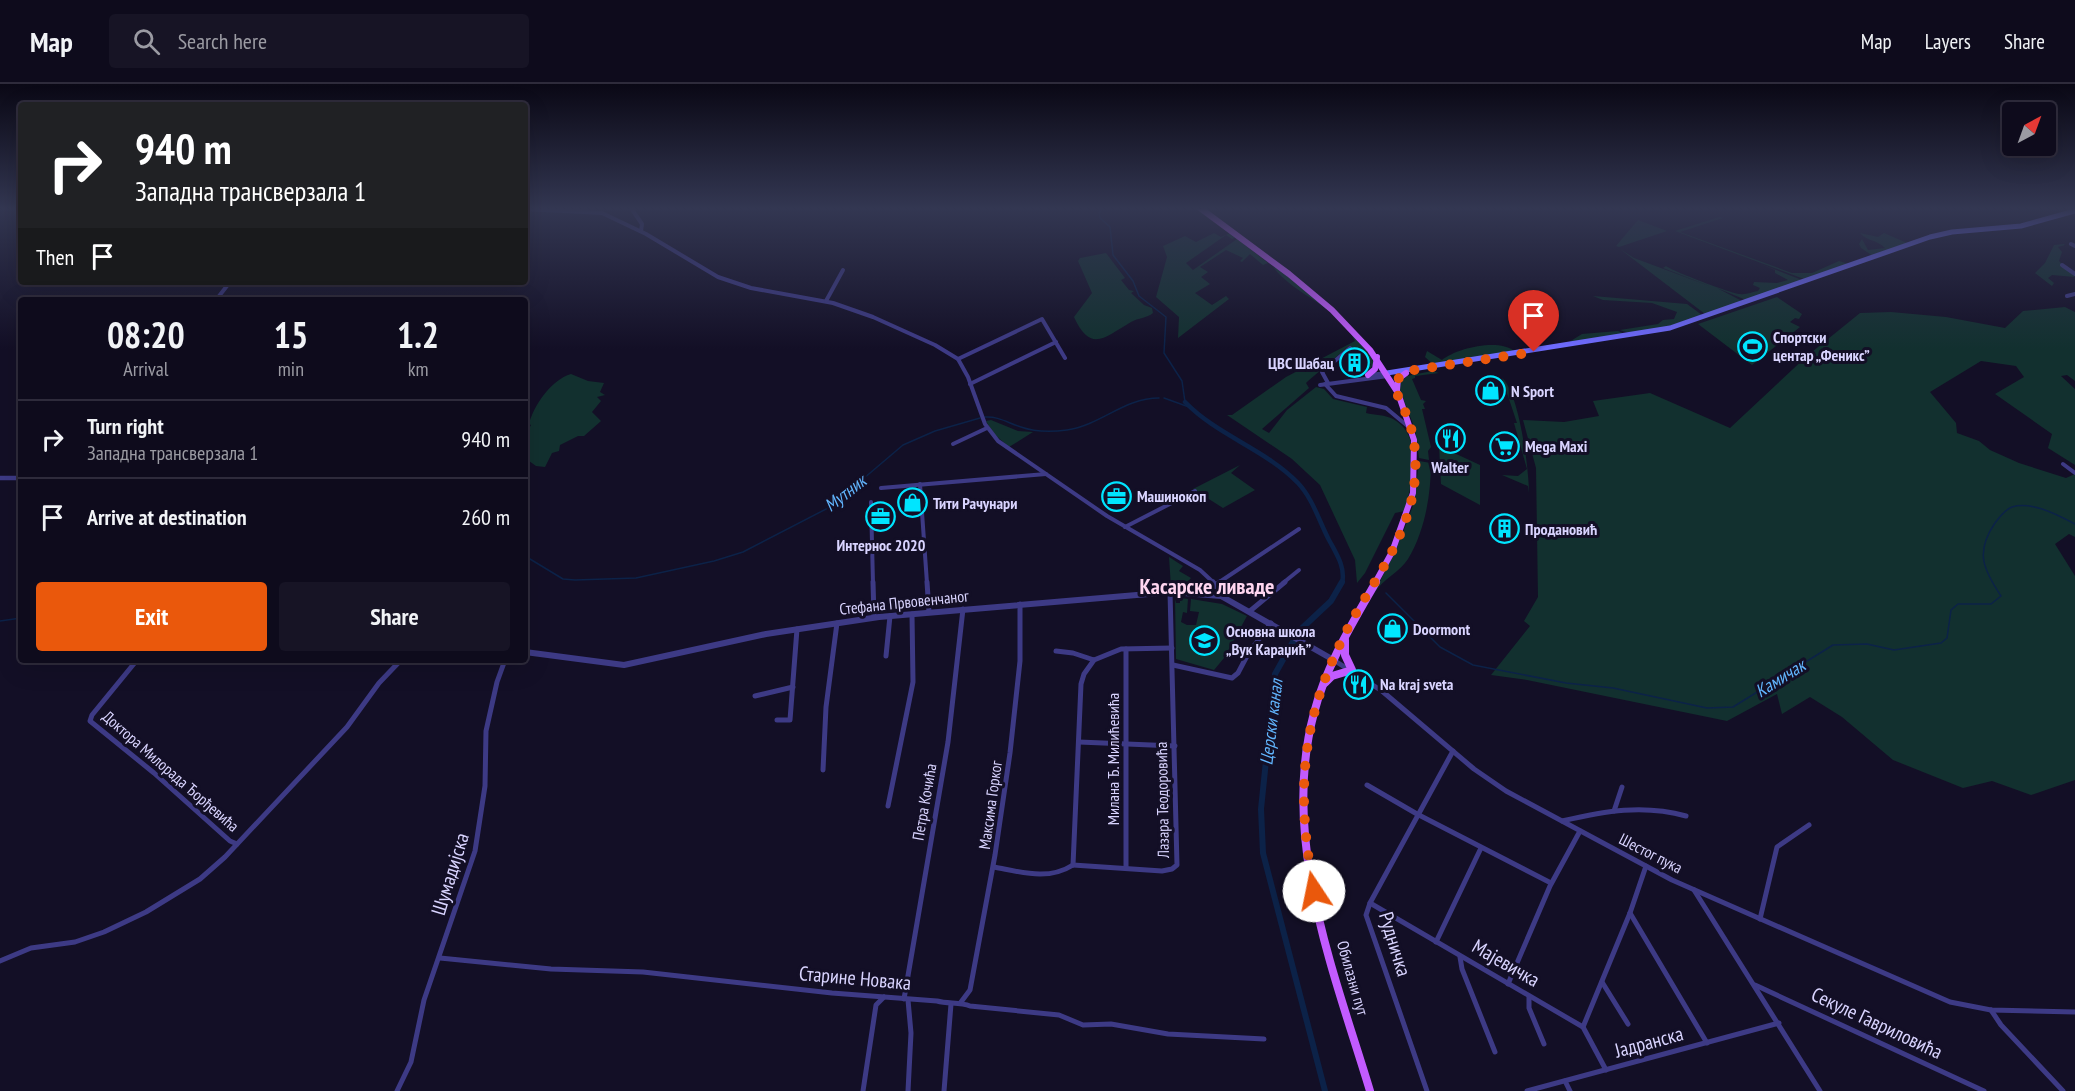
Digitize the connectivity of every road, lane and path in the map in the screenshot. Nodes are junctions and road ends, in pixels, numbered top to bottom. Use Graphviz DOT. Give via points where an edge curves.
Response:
graph roads {
  1 [pos="680,255"];
  2 [pos="1261,255"];
  3 [pos="1878,255"];
  4 [pos="2062,265"];
  5 [pos="843,270"];
  6 [pos="2075,274"];
  7 [pos="228,285"];
  8 [pos="2075,294"];
  9 [pos="2067,296"];
  10 [pos="218,297"];
  11 [pos="826,301"];
  12 [pos="1056,342"];
  13 [pos="1350,348"];
  14 [pos="1377,357"];
  15 [pos="1065,358"];
  16 [pos="958,359"];
  17 [pos="1414,370"];
  18 [pos="1406,373"];
  19 [pos="1368,375"];
  20 [pos="1388,375"];
  21 [pos="1359,379"];
  22 [pos="970,384"];
  23 [pos="1324,384"];
  24 [pos="1398,395"];
  25 [pos="987,428"];
  26 [pos="1411,428"];
  27 [pos="953,444"];
  28 [pos="2063,464"];
  29 [pos="1047,473"];
  30 [pos="2075,473"];
  31 [pos="0,478"];
  32 [pos="18,478"];
  33 [pos="920,484"];
  34 [pos="881,488"];
  35 [pos="1195,491"];
  36 [pos="871,502"];
  37 [pos="1125,527"];
  38 [pos="1299,529"];
  39 [pos="1299,570"];
  40 [pos="1215,585"];
  41 [pos="1170,592"];
  42 [pos="1223,597"];
  43 [pos="1020,604"];
  44 [pos="963,609"];
  45 [pos="1250,611"];
  46 [pos="929,612"];
  47 [pos="912,613"];
  48 [pos="890,616"];
  49 [pos="873,617"];
  50 [pos="837,623"];
  51 [pos="1271,623"];
  52 [pos="797,629"];
  53 [pos="1344,637"];
  54 [pos="1172,648"];
  55 [pos="1126,649"];
  56 [pos="528,651"];
  57 [pos="1056,651"];
  58 [pos="886,656"];
  59 [pos="1332,659"];
  60 [pos="1094,660"];
  61 [pos="135,663"];
  62 [pos="398,663"];
  63 [pos="504,663"];
  64 [pos="1173,665"];
  65 [pos="1352,670"];
  66 [pos="793,687"];
  67 [pos="1321,687"];
  68 [pos="755,696"];
  69 [pos="777,720"];
  70 [pos="1078,742"];
  71 [pos="1127,744"];
  72 [pos="1174,746"];
  73 [pos="1453,751"];
  74 [pos="823,770"];
  75 [pos="1367,785"];
  76 [pos="1622,787"];
  77 [pos="888,806"];
  78 [pos="1614,811"];
  79 [pos="1417,814"];
  80 [pos="1686,816"];
  81 [pos="1562,820"];
  82 [pos="1809,825"];
  83 [pos="1580,831"];
  84 [pos="237,844"];
  85 [pos="1481,848"];
  86 [pos="1073,865"];
  87 [pos="1646,866"];
  88 [pos="994,867"];
  89 [pos="1126,868"];
  90 [pos="1551,883"];
  91 [pos="1694,890"];
  92 [pos="1370,903"];
  93 [pos="1630,913"];
  94 [pos="1760,919"];
  95 [pos="1436,942"];
  96 [pos="1460,956"];
  97 [pos="440,958"];
  98 [pos="0,961"];
  99 [pos="1602,982"];
  100 [pos="1508,984"];
  101 [pos="1755,985"];
  102 [pos="1529,996"];
  103 [pos="884,997"];
  104 [pos="906,1000"];
  105 [pos="960,1003"];
  106 [pos="951,1004"];
  107 [pos="1991,1010"];
  108 [pos="2075,1012"];
  109 [pos="1779,1023"];
  110 [pos="1628,1024"];
  111 [pos="1583,1027"];
  112 [pos="1264,1039"];
  113 [pos="1707,1043"];
  114 [pos="1544,1044"];
  115 [pos="1495,1052"];
  116 [pos="1606,1070"];
  117 [pos="1565,1081"];
  118 [pos="397,1091"];
  119 [pos="863,1091"];
  120 [pos="908,1091"];
  121 [pos="944,1091"];
  122 [pos="1370,1091"];
  123 [pos="1427,1091"];
  124 [pos="1527,1091"];
  125 [pos="1570,1091"];
  126 [pos="1820,1091"];
  127 [pos="1984,1091"];
  128 [pos="2063,1091"];
  1 -- 11 [label="street" via="733,283"];
  2 -- 14 [label="main road, Обилазни пут" via="1336,312"];
  3 -- 17 [label="main road" via="1661,330"];
  4 -- 6 [label="street"];
  5 -- 11 [label="street"];
  7 -- 10 [label="street"];
  8 -- 9 [label="street"];
  11 -- 16 [label="street" via="873,317"];
  12 -- 15 [label="street"];
  12 -- 16 [label="street" via="1042,319"];
  12 -- 22 [label="street"];
  13 -- 23 [label="street" via="1322,372"];
  14 -- 19 [label="main road" via="1375,369"];
  14 -- 20 [label="main road, Обилазни пут"];
  16 -- 22 [label="street"];
  17 -- 18 [label="main road"];
  17 -- 20 [label="main road"];
  18 -- 20 [label="main road"];
  18 -- 24 [label="main road" via="1397,381"];
  19 -- 20 [label="street"];
  19 -- 21 [label="street"];
  20 -- 21 [label="street"];
  20 -- 24 [label="main road, Обилазни пут"];
  21 -- 23 [label="street"];
  22 -- 25 [label="street"];
  23 -- 26 [label="street" via="1336,396 1388,409"];
  24 -- 26 [label="main road, Обилазни пут"];
  25 -- 27 [label="street"];
  25 -- 29 [label="street" via="1008,449"];
  26 -- 53 [label="main road, Обилазни пут" via="1415,473 1407,518"];
  28 -- 30 [label="street"];
  29 -- 33 [label="street"];
  29 -- 37 [label="street"];
  31 -- 32 [label="street"];
  33 -- 34 [label="street"];
  33 -- 46 [label="street"];
  35 -- 37 [label="street"];
  36 -- 49 [label="street"];
  37 -- 40 [label="street" via="1200,570"];
  38 -- 40 [label="street"];
  39 -- 45 [label="street"];
  40 -- 42 [label="street"];
  41 -- 42 [label="street, Стефана Првовенчаног"];
  41 -- 43 [label="street, Стефана Првовенчаног"];
  41 -- 54 [label="street, Лазара Теодоровића"];
  42 -- 45 [label="street, Стефана Првовенчаног"];
  43 -- 44 [label="street, Стефана Првовенчаног"];
  43 -- 88 [label="street, Максима Горког" via="1020,657 1009,776"];
  44 -- 46 [label="street, Стефана Првовенчаног"];
  44 -- 104 [label="street, Петра Кочића" via="954,703"];
  45 -- 51 [label="street, Стефана Првовенчаног"];
  46 -- 47 [label="street, Стефана Првовенчаног"];
  47 -- 48 [label="street, Стефана Првовенчаног"];
  47 -- 77 [label="street" via="913,682"];
  48 -- 49 [label="street, Стефана Првовенчаног"];
  48 -- 58 [label="street"];
  49 -- 50 [label="street, Стефана Првовенчаног"];
  50 -- 52 [label="street, Стефана Првовенчаног"];
  50 -- 74 [label="street" via="826,706"];
  51 -- 59 [label="street, Стефана Првовенчаног"];
  51 -- 64 [label="street" via="1232,678"];
  52 -- 56 [label="street, Стефана Првовенчаног" via="624,665"];
  52 -- 66 [label="street"];
  53 -- 59 [label="main road, Обилазни пут"];
  53 -- 65 [label="main road" via="1345,655"];
  54 -- 55 [label="street"];
  54 -- 64 [label="street, Лазара Теодоровића"];
  55 -- 60 [label="street"];
  55 -- 71 [label="street, Милана Ђ. Милићевића"];
  57 -- 60 [label="street"];
  59 -- 65 [label="street, Шестог пука"];
  59 -- 67 [label="main road, Обилазни пут"];
  60 -- 70 [label="street" via="1081,684"];
  61 -- 84 [label="street, Доктора Милорада Ђорђевића" via="90,721"];
  62 -- 84 [label="street, Доктора Милорада Ђорђевића" via="347,728"];
  63 -- 97 [label="street, Шумадијска" via="486,731 485,786 475,851"];
  64 -- 72 [label="street, Лазара Теодоровића"];
  65 -- 67 [label="main road" via="1332,676"];
  65 -- 73 [label="street, Шестог пука"];
  66 -- 68 [label="street"];
  66 -- 69 [label="street" via="790,720"];
  67 -- 122 [label="main road, Обилазни пут" via="1305,771 1307,848 1321,918"];
  70 -- 71 [label="street"];
  70 -- 86 [label="street"];
  71 -- 72 [label="street"];
  71 -- 89 [label="street, Милана Ђ. Милићевића"];
  72 -- 89 [label="street, Лазара Теодоровића" via="1177,866 1162,871"];
  73 -- 79 [label="street, Рудничка"];
  73 -- 81 [label="street, Шестог пука" via="1490,781"];
  75 -- 79 [label="street"];
  76 -- 78 [label="street"];
  78 -- 80 [label="street" via="1650,806"];
  78 -- 81 [label="street"];
  79 -- 85 [label="street"];
  79 -- 92 [label="street, Рудничка"];
  81 -- 83 [label="street, Шестог пука"];
  82 -- 94 [label="street" via="1777,847"];
  83 -- 87 [label="street, Шестог пука"];
  83 -- 90 [label="street"];
  84 -- 98 [label="street, Доктора Милорада Ђорђевића" via="200,879 129,921 90,937 31,948"];
  85 -- 90 [label="street"];
  85 -- 95 [label="street"];
  86 -- 88 [label="street" via="1052,875"];
  86 -- 89 [label="street, Лазара Теодоровића"];
  87 -- 91 [label="street, Шестог пука"];
  87 -- 93 [label="street"];
  88 -- 105 [label="street, Максима Горког" via="970,990"];
  90 -- 100 [label="street"];
  91 -- 94 [label="street, Шестог пука"];
  91 -- 101 [label="street"];
  92 -- 95 [label="street, Мајевичка"];
  92 -- 123 [label="street, Рудничка" via="1366,915"];
  93 -- 99 [label="street"];
  93 -- 113 [label="street"];
  94 -- 107 [label="street, Шестог пука" via="1934,996"];
  95 -- 96 [label="street, Мајевичка"];
  96 -- 100 [label="street, Мајевичка"];
  96 -- 115 [label="street"];
  97 -- 103 [label="street, Старине Новака" via="534,968 643,972"];
  97 -- 118 [label="street, Шумадијска" via="424,1000 409,1070"];
  99 -- 110 [label="street"];
  99 -- 111 [label="street"];
  100 -- 102 [label="street, Мајевичка"];
  101 -- 109 [label="street"];
  101 -- 127 [label="street, Секуле Гавриловића"];
  102 -- 111 [label="street, Мајевичка"];
  102 -- 114 [label="street" via="1529,1008"];
  103 -- 104 [label="street, Старине Новака"];
  103 -- 119 [label="street" via="874,1012"];
  104 -- 106 [label="street, Старине Новака"];
  104 -- 120 [label="street, Петра Кочића" via="911,1024"];
  105 -- 106 [label="street, Старине Новака"];
  105 -- 112 [label="street, Старине Новака" via="1059,1015 1083,1025 1111,1024 1168,1034"];
  106 -- 121 [label="street"];
  107 -- 108 [label="street, Шестог пука"];
  107 -- 128 [label="street"];
  109 -- 113 [label="street, Јадранска"];
  109 -- 126 [label="street"];
  111 -- 116 [label="street"];
  113 -- 116 [label="street, Јадранска"];
  116 -- 117 [label="street, Јадранска"];
  117 -- 124 [label="street, Јадранска"];
  117 -- 125 [label="street"];
}
